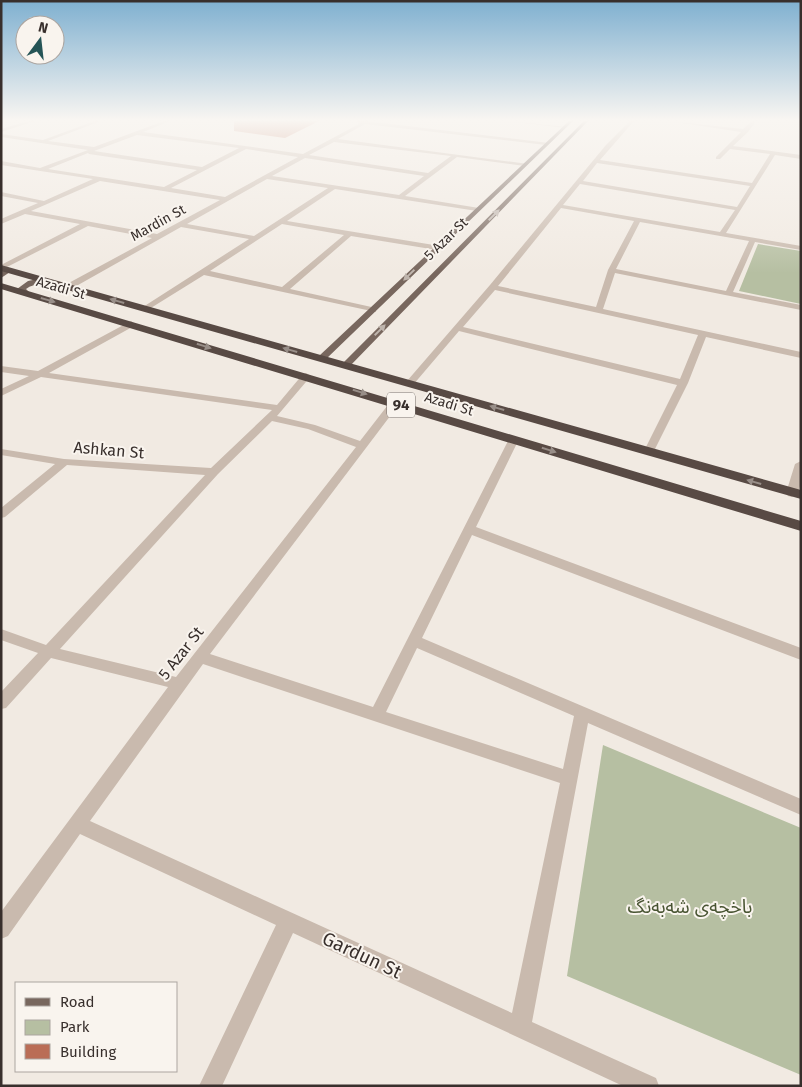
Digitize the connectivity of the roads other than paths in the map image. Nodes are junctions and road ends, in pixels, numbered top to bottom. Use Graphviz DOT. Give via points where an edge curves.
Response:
graph roads {
  1 [pos="58,172"];
  2 [pos="198,172"];
  3 [pos="276,172"];
  4 [pos="406,172"];
  5 [pos="433,172"];
  6 [pos="517,172"];
  7 [pos="536,172"];
  8 [pos="587,172"];
  9 [pos="670,172"];
  10 [pos="763,172"];
  11 [pos="428,175"];
  12 [pos="265,177"];
  13 [pos="101,178"];
  14 [pos="578,182"];
  15 [pos="755,184"];
  16 [pos="334,188"];
  17 [pos="165,189"];
  18 [pos="1,194"];
  19 [pos="494,194"];
  20 [pos="512,196"];
  21 [pos="399,198"];
  22 [pos="225,199"];
  23 [pos="45,203"];
  24 [pos="560,206"];
  25 [pos="740,209"];
  26 [pos="477,210"];
  27 [pos="25,212"];
  28 [pos="638,219"];
  29 [pos="1,222"];
  30 [pos="282,222"];
  31 [pos="86,224"];
  32 [pos="182,225"];
  33 [pos="349,234"];
  34 [pos="722,234"];
  35 [pos="160,237"];
  36 [pos="254,238"];
  37 [pos="753,239"];
  38 [pos="438,248"];
  39 [pos="801,248"];
  40 [pos="2,270"];
  41 [pos="612,270"];
  42 [pos="203,272"];
  43 [pos="50,281"];
  44 [pos="1,286"];
  45 [pos="68,287"];
  46 [pos="493,287"];
  47 [pos="284,290"];
  48 [pos="26,293"];
  49 [pos="729,293"];
  50 [pos="801,308"];
  51 [pos="146,309"];
  52 [pos="373,310"];
  53 [pos="599,310"];
  54 [pos="131,324"];
  55 [pos="457,328"];
  56 [pos="703,333"];
  57 [pos="801,355"];
  58 [pos="322,358"];
  59 [pos="1,362"];
  60 [pos="346,365"];
  61 [pos="1,369"];
  62 [pos="40,374"];
  63 [pos="306,376"];
  64 [pos="410,383"];
  65 [pos="683,384"];
  66 [pos="1,393"];
  67 [pos="396,403"];
  68 [pos="280,408"];
  69 [pos="270,418"];
  70 [pos="514,439"];
  71 [pos="363,446"];
  72 [pos="649,451"];
  73 [pos="1,452"];
  74 [pos="64,462"];
  75 [pos="801,464"];
  76 [pos="214,472"];
  77 [pos="796,494"];
  78 [pos="1,514"];
  79 [pos="801,526"];
  80 [pos="468,529"];
  81 [pos="1,634"];
  82 [pos="413,640"];
  83 [pos="50,652"];
  84 [pos="801,654"];
  85 [pos="200,657"];
  86 [pos="179,684"];
  87 [pos="1,703"];
  88 [pos="377,714"];
  89 [pos="582,714"];
  90 [pos="570,779"];
  91 [pos="801,807"];
  92 [pos="77,824"];
  93 [pos="288,921"];
  94 [pos="1,929"];
  95 [pos="520,1027"];
  96 [pos="210,1086"];
  97 [pos="648,1086"];
  1 -- 13 [label="street"];
  2 -- 17 [label="street"];
  3 -- 12 [label="street, Mardin St"];
  4 -- 11 [label="street"];
  5 -- 11 [label="street"];
  6 -- 19 [label="main road, 5 Azar St"];
  7 -- 20 [label="main road, 5 Azar St"];
  8 -- 14 [label="street"];
  9 -- 15 [label="street"];
  10 -- 15 [label="street"];
  11 -- 21 [label="street"];
  12 -- 16 [label="street"];
  12 -- 22 [label="street, Mardin St"];
  13 -- 17 [label="street"];
  13 -- 23 [label="street"];
  14 -- 24 [label="street"];
  14 -- 25 [label="street"];
  15 -- 25 [label="street"];
  16 -- 21 [label="street"];
  16 -- 30 [label="street"];
  17 -- 22 [label="street"];
  18 -- 23 [label="street"];
  19 -- 20 [label="main road"];
  19 -- 26 [label="main road, 5 Azar St"];
  60 -- 20 [label="main road, 5 Azar St, one-way"];
  21 -- 26 [label="street"];
  22 -- 32 [label="street, Mardin St"];
  23 -- 27 [label="street"];
  24 -- 28 [label="street"];
  24 -- 46 [label="street"];
  25 -- 34 [label="street"];
  26 -- 38 [label="main road, 5 Azar St"];
  27 -- 29 [label="street"];
  27 -- 31 [label="street"];
  28 -- 34 [label="street"];
  28 -- 41 [label="street"];
  30 -- 33 [label="street"];
  30 -- 36 [label="street"];
  31 -- 35 [label="street"];
  31 -- 40 [label="street"];
  32 -- 35 [label="street, Mardin St"];
  32 -- 36 [label="street"];
  33 -- 38 [label="street"];
  33 -- 47 [label="street"];
  34 -- 37 [label="street"];
  35 -- 45 [label="street, Mardin St"];
  36 -- 42 [label="street"];
  37 -- 39 [label="street"];
  37 -- 49 [label="street"];
  38 -- 52 [label="main road, 5 Azar St, one-way"];
  40 -- 43 [label="highway, Azadi St"];
  41 -- 49 [label="street"];
  41 -- 53 [label="street"];
  42 -- 47 [label="street"];
  42 -- 51 [label="street"];
  43 -- 45 [label="highway, Azadi St"];
  43 -- 48 [label="main road" via="26,284 21,289"];
  44 -- 48 [label="highway, Azadi St / 94"];
  51 -- 45 [label="highway, Azadi St, one-way"];
  46 -- 53 [label="street"];
  46 -- 55 [label="street"];
  47 -- 52 [label="street"];
  48 -- 54 [label="highway, Azadi St / 94, one-way"];
  49 -- 50 [label="street"];
  58 -- 51 [label="highway, Azadi St, one-way"];
  52 -- 58 [label="main road, 5 Azar St"];
  53 -- 56 [label="street"];
  54 -- 62 [label="street"];
  54 -- 63 [label="highway, Azadi St / 94, one-way"];
  55 -- 64 [label="street"];
  55 -- 65 [label="street"];
  56 -- 57 [label="street"];
  56 -- 65 [label="street"];
  58 -- 60 [label="highway, Azadi St"];
  59 -- 62 [label="street"];
  60 -- 64 [label="highway, Azadi St"];
  61 -- 62 [label="street"];
  62 -- 66 [label="street"];
  62 -- 68 [label="street"];
  63 -- 67 [label="highway, Azadi St / 94, one-way"];
  63 -- 68 [label="street"];
  72 -- 64 [label="highway, Azadi St, one-way"];
  65 -- 72 [label="street"];
  67 -- 70 [label="highway, Azadi St / 94"];
  67 -- 71 [label="street, 5 Azar St"];
  68 -- 69 [label="street"];
  69 -- 71 [label="street" via="311,427"];
  69 -- 76 [label="street"];
  70 -- 79 [label="highway, Azadi St / 94, one-way"];
  70 -- 80 [label="street"];
  71 -- 85 [label="street, 5 Azar St"];
  77 -- 72 [label="highway, Azadi St, one-way"];
  73 -- 74 [label="street, Ashkan St"];
  74 -- 76 [label="street, Ashkan St"];
  74 -- 78 [label="street"];
  75 -- 77 [label="street"];
  76 -- 83 [label="street"];
  80 -- 82 [label="street"];
  80 -- 84 [label="street"];
  81 -- 83 [label="street"];
  82 -- 88 [label="street"];
  82 -- 89 [label="street"];
  83 -- 86 [label="street"];
  83 -- 87 [label="street"];
  85 -- 86 [label="street, 5 Azar St"];
  85 -- 88 [label="street"];
  86 -- 92 [label="street, 5 Azar St"];
  88 -- 90 [label="street"];
  89 -- 90 [label="street"];
  89 -- 91 [label="street"];
  90 -- 95 [label="street"];
  92 -- 93 [label="street, Gardun St"];
  92 -- 94 [label="street, 5 Azar St"];
  93 -- 95 [label="street, Gardun St"];
  93 -- 96 [label="street"];
  95 -- 97 [label="street, Gardun St"];
}
